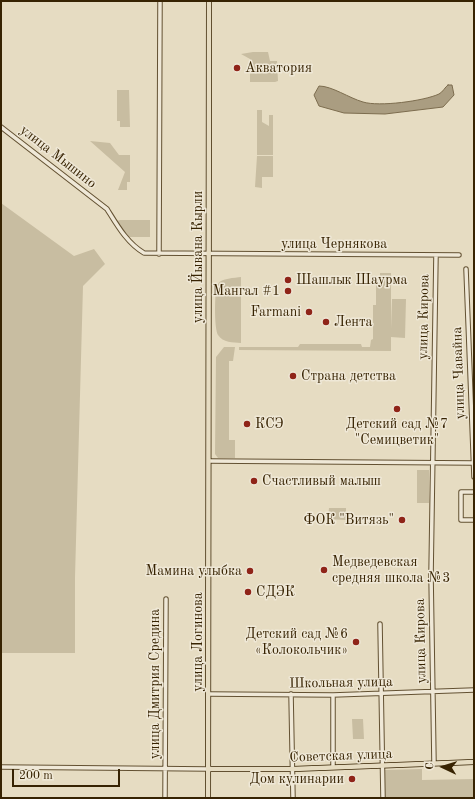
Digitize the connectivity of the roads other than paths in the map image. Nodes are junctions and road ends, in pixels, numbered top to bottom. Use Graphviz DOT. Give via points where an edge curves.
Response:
graph roads {
  1 [pos="160,1"];
  2 [pos="209,1"];
  3 [pos="1,127"];
  4 [pos="159,254"];
  5 [pos="209,255"];
  6 [pos="436,255"];
  7 [pos="460,255"];
  8 [pos="466,269"];
  9 [pos="472,375"];
  10 [pos="209,461"];
  11 [pos="433,462"];
  12 [pos="473,463"];
  13 [pos="474,477"];
  14 [pos="474,492"];
  15 [pos="209,514"];
  16 [pos="474,520"];
  17 [pos="166,599"];
  18 [pos="380,624"];
  19 [pos="474,690"];
  20 [pos="433,692"];
  21 [pos="209,694"];
  22 [pos="291,694"];
  23 [pos="383,694"];
  24 [pos="333,695"];
  25 [pos="474,762"];
  26 [pos="434,763"];
  27 [pos="383,766"];
  28 [pos="1,767"];
  29 [pos="334,768"];
  30 [pos="166,769"];
  31 [pos="208,769"];
  32 [pos="293,769"];
  33 [pos="166,798"];
  34 [pos="208,798"];
  35 [pos="293,798"];
  36 [pos="383,798"];
  1 -- 4 [label="street"];
  2 -- 5 [label="main road, улица Йывана Кырли"];
  3 -- 4 [label="street, улица Мышино" via="107,209 113,221 138,250"];
  4 -- 5 [label="street, улица Чернякова"];
  5 -- 6 [label="street, улица Чернякова"];
  5 -- 10 [label="main road, улица Йывана Кырли"];
  6 -- 7 [label="street, улица Чернякова"];
  6 -- 11 [label="street, улица Кирова"];
  8 -- 9 [label="street, улица Чавайна"];
  9 -- 12 [label="street, улица Чавайна"];
  10 -- 11 [label="street"];
  10 -- 15 [label="main road, улица Йывана Кырли"];
  11 -- 12 [label="street"];
  11 -- 20 [label="street, улица Кирова"];
  12 -- 13 [label="street, улица Чавайна"];
  14 -- 16 [label="street" via="461,492 461,520"];
  15 -- 21 [label="main road, улица Логинова"];
  17 -- 30 [label="street, улица Дмитрия Средина"];
  18 -- 23 [label="street"];
  19 -- 20 [label="street, Школьная улица"];
  20 -- 23 [label="street, Школьная улица"];
  20 -- 26 [label="street, улица Кирова"];
  21 -- 22 [label="street, Школьная улица"];
  21 -- 31 [label="main road, улица Логинова"];
  22 -- 24 [label="street, Школьная улица"];
  22 -- 32 [label="street"];
  23 -- 24 [label="street, Школьная улица"];
  23 -- 27 [label="street"];
  24 -- 29 [label="street"];
  25 -- 26 [label="main road, Советская улица"];
  26 -- 27 [label="main road, Советская улица"];
  27 -- 29 [label="main road, Советская улица"];
  27 -- 36 [label="street"];
  28 -- 30 [label="street"];
  29 -- 32 [label="main road, Советская улица"];
  30 -- 31 [label="street"];
  30 -- 33 [label="street, улица Дмитрия Средина"];
  31 -- 32 [label="main road, Советская улица"];
  31 -- 34 [label="main road, улица Логинова"];
  32 -- 35 [label="street"];
}
